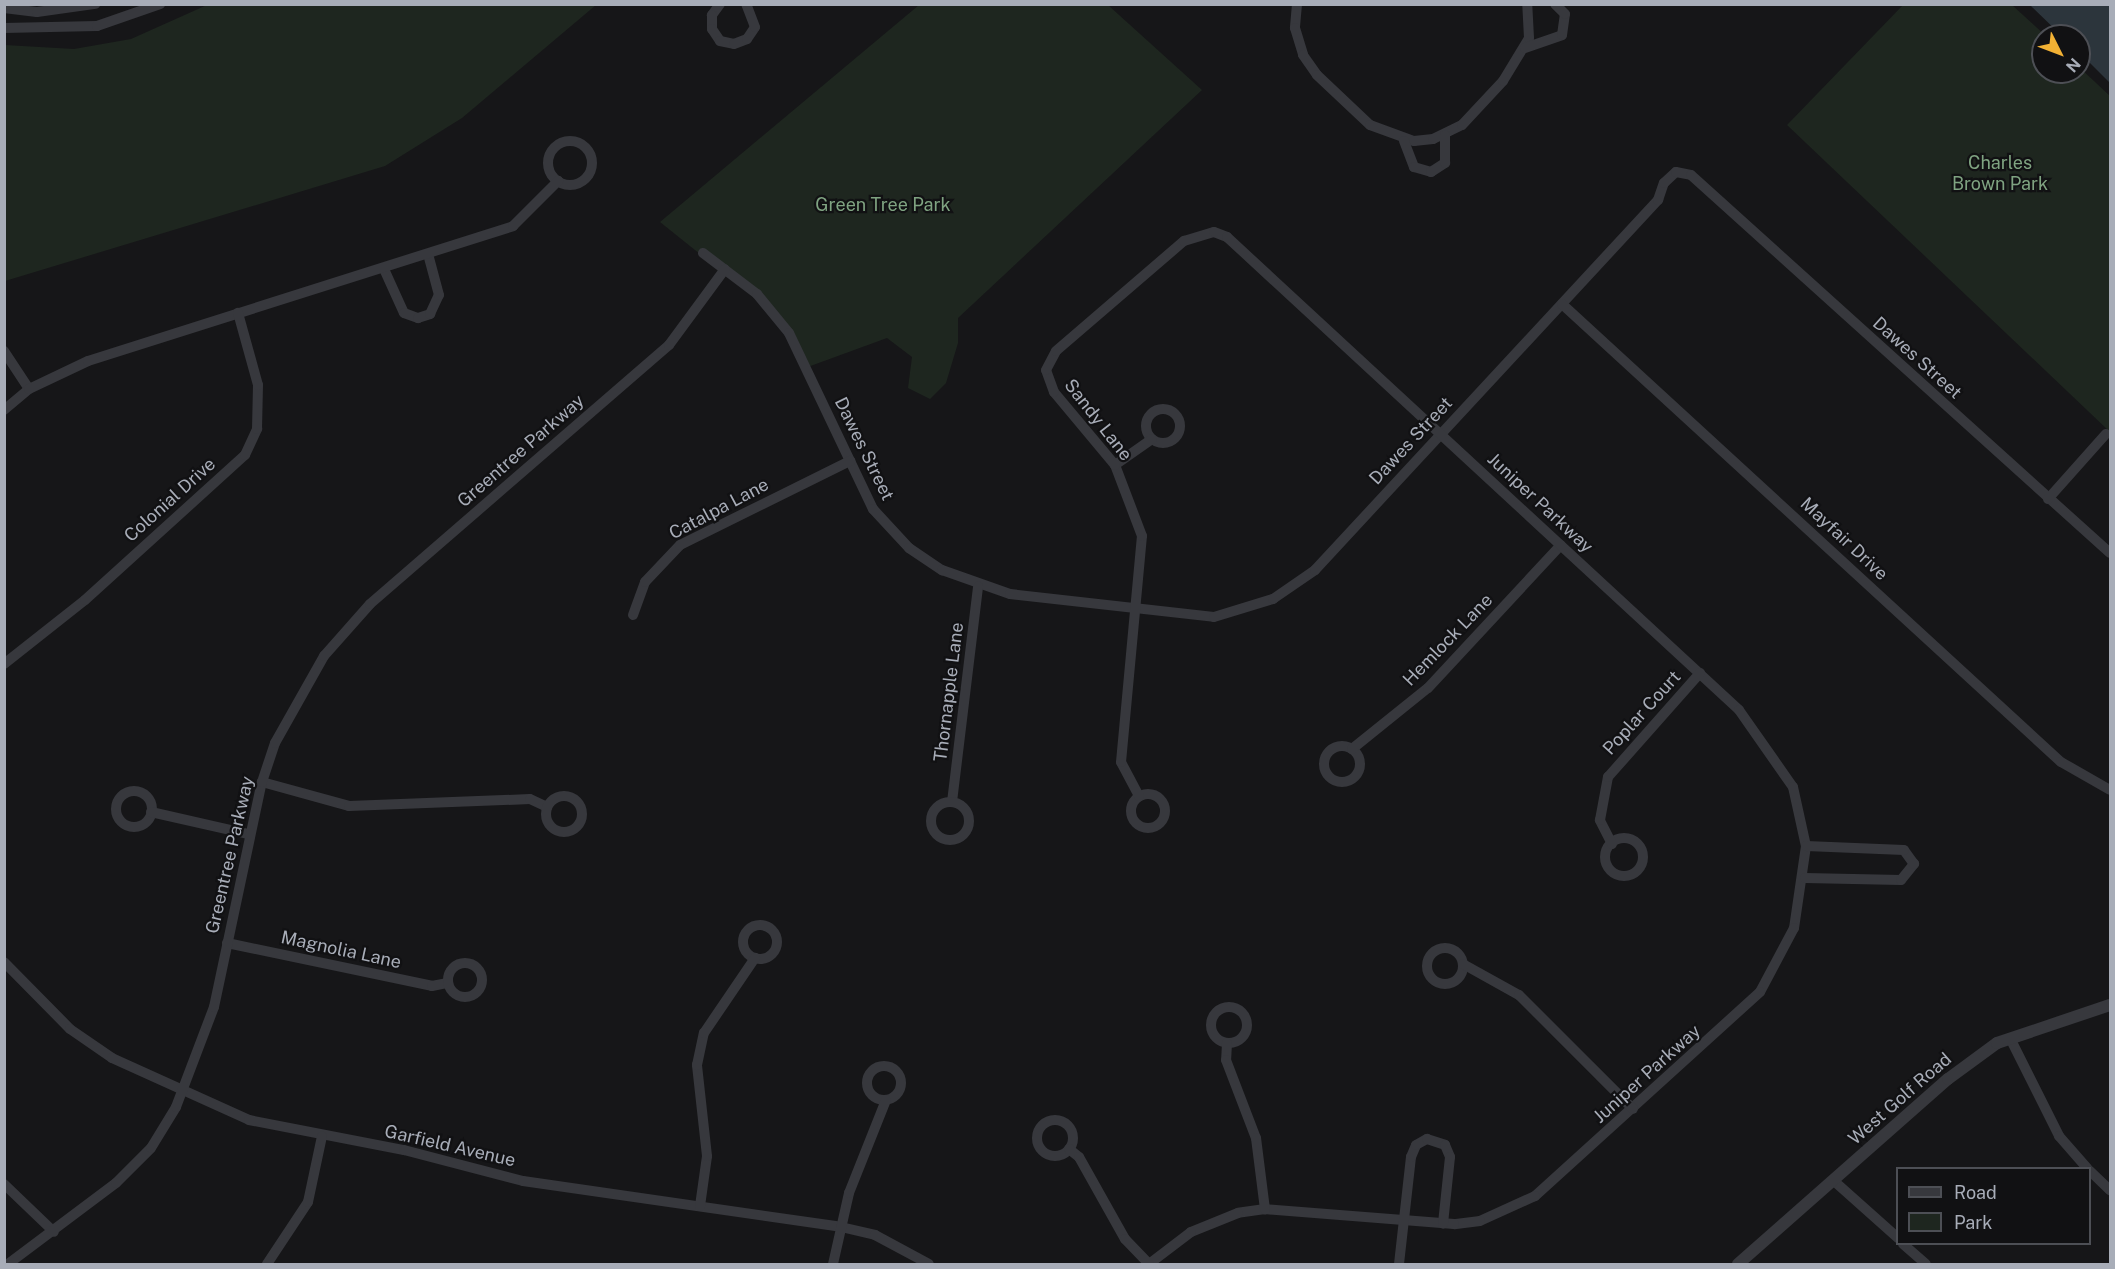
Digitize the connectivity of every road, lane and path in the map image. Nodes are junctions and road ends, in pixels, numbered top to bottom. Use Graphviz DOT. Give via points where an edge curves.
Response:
graph roads {
  1 [pos="95,4"];
  2 [pos="160,4"];
  3 [pos="720,4"];
  4 [pos="1297,4"];
  5 [pos="1527,4"];
  6 [pos="1555,4"];
  7 [pos="752,6"];
  8 [pos="4,9"];
  9 [pos="4,28"];
  10 [pos="1526,48"];
  11 [pos="1445,135"];
  12 [pos="1404,141"];
  13 [pos="558,181"];
  14 [pos="1197,233"];
  15 [pos="703,253"];
  16 [pos="428,254"];
  17 [pos="384,269"];
  18 [pos="725,269"];
  19 [pos="1562,304"];
  20 [pos="238,313"];
  21 [pos="4,351"];
  22 [pos="29,389"];
  23 [pos="4,410"];
  24 [pos="1441,433"];
  25 [pos="2106,434"];
  26 [pos="1152,439"];
  27 [pos="850,461"];
  28 [pos="1114,465"];
  29 [pos="2048,499"];
  30 [pos="1561,545"];
  31 [pos="2110,553"];
  32 [pos="978,587"];
  33 [pos="1138,611"];
  34 [pos="633,615"];
  35 [pos="4,664"];
  36 [pos="1700,673"];
  37 [pos="1352,749"];
  38 [pos="262,782"];
  39 [pos="2110,790"];
  40 [pos="1139,796"];
  41 [pos="952,802"];
  42 [pos="547,807"];
  43 [pos="151,812"];
  44 [pos="248,834"];
  45 [pos="1612,844"];
  46 [pos="1806,846"];
  47 [pos="1805,878"];
  48 [pos="227,943"];
  49 [pos="755,958"];
  50 [pos="4,962"];
  51 [pos="1463,964"];
  52 [pos="448,983"];
  53 [pos="2110,1005"];
  54 [pos="2010,1038"];
  55 [pos="1227,1043"];
  56 [pos="183,1094"];
  57 [pos="886,1100"];
  58 [pos="1633,1109"];
  59 [pos="322,1136"];
  60 [pos="1069,1149"];
  61 [pos="2085,1167"];
  62 [pos="2091,1173"];
  63 [pos="1834,1180"];
  64 [pos="4,1184"];
  65 [pos="2110,1190"];
  66 [pos="700,1206"];
  67 [pos="1265,1209"];
  68 [pos="1405,1222"];
  69 [pos="1443,1224"];
  70 [pos="841,1227"];
  71 [pos="54,1232"];
  72 [pos="1896,1236"];
  73 [pos="1904,1245"];
  74 [pos="8,1264"];
  75 [pos="267,1264"];
  76 [pos="832,1264"];
  77 [pos="929,1264"];
  78 [pos="1149,1264"];
  79 [pos="1398,1264"];
  80 [pos="1738,1264"];
  81 [pos="1926,1264"];
  1 -- 8 [label="street" via="37,12"];
  2 -- 9 [label="street" via="97,26"];
  3 -- 7 [label="street" via="712,29 727,44 741,43 752,33"];
  4 -- 12 [label="street" via="1295,28 1303,55 1317,75 1370,125"];
  5 -- 10 [label="street"];
  6 -- 10 [label="street" via="1565,14 1562,35"];
  10 -- 11 [label="street" via="1482,103"];
  11 -- 12 [label="street"];
  11 -- 12 [label="street" via="1445,163 1431,172 1414,167"];
  13 -- 13 [label="street" via="572,185 589,174 591,154 582,143 560,143 550,154 549,169"];
  13 -- 16 [label="street" via="513,226"];
  14 -- 24 [label="street, Juniper Parkway" via="1227,237"];
  14 -- 28 [label="street, Sandy Lane" via="1048,360 1046,379 1054,392"];
  15 -- 18 [label="street, Dawes Street"];
  16 -- 17 [label="street"];
  16 -- 17 [label="street" via="439,296 430,314 418,318 404,313"];
  17 -- 20 [label="street"];
  18 -- 27 [label="street, Dawes Street" via="757,294 789,333"];
  18 -- 38 [label="street, Greentree Parkway" via="669,345 347,628 298,697"];
  19 -- 24 [label="street, Dawes Street"];
  19 -- 29 [label="street, Dawes Street" via="1658,200 1665,183 1676,172 1691,176"];
  19 -- 39 [label="street, Mayfair Drive" via="2061,762"];
  20 -- 22 [label="street" via="88,361"];
  20 -- 35 [label="street, Colonial Drive" via="258,385 257,429 245,455 85,600"];
  21 -- 22 [label="street"];
  22 -- 23 [label="street"];
  24 -- 30 [label="street, Juniper Parkway"];
  24 -- 33 [label="street, Dawes Street" via="1294,588 1245,611 1214,616"];
  25 -- 29 [label="street"];
  26 -- 28 [label="street"];
  27 -- 32 [label="street, Dawes Street" via="873,510 893,532 942,570"];
  27 -- 34 [label="street, Catalpa Lane" via="680,545 645,582"];
  28 -- 33 [label="street, Sandy Lane" via="1142,536"];
  29 -- 31 [label="street, Dawes Street"];
  30 -- 36 [label="street, Juniper Parkway"];
  30 -- 37 [label="street, Hemlock Lane" via="1428,688"];
  32 -- 33 [label="street, Dawes Street"];
  32 -- 41 [label="street, Thornapple Lane"];
  33 -- 40 [label="street, Sandy Lane" via="1121,762"];
  36 -- 45 [label="street, Poplar Court" via="1608,777 1600,820"];
  36 -- 46 [label="street, Juniper Parkway" via="1752,724 1778,760 1793,787"];
  38 -- 42 [label="street" via="379,809 530,799"];
  38 -- 44 [label="street, Greentree Parkway"];
  43 -- 44 [label="street"];
  44 -- 48 [label="street, Greentree Parkway"];
  46 -- 47 [label="street, Juniper Parkway"];
  46 -- 47 [label="street" via="1904,850 1914,864 1901,880"];
  47 -- 58 [label="street, Juniper Parkway" via="1794,928 1760,992"];
  48 -- 52 [label="street, Magnolia Lane" via="432,986"];
  48 -- 56 [label="street, Greentree Parkway" via="214,1007"];
  49 -- 66 [label="street" via="704,1033 697,1065 707,1156"];
  50 -- 56 [label="street, Garfield Avenue" via="70,1029 121,1064"];
  51 -- 58 [label="street" via="1519,995"];
  53 -- 54 [label="street, West Golf Road"];
  54 -- 61 [label="street" via="2059,1136"];
  54 -- 63 [label="street, West Golf Road" via="1948,1079"];
  55 -- 67 [label="street" via="1226,1060 1256,1138"];
  56 -- 59 [label="street, Garfield Avenue" via="249,1120"];
  56 -- 71 [label="street, Greentree Parkway" via="151,1148 117,1184"];
  57 -- 70 [label="street" via="862,1154"];
  58 -- 69 [label="street, Juniper Parkway" via="1511,1210 1480,1221"];
  59 -- 66 [label="street, Garfield Avenue" via="523,1181"];
  59 -- 75 [label="street" via="308,1202"];
  60 -- 78 [label="street" via="1079,1157 1125,1239"];
  62 -- 65 [label="street"];
  63 -- 72 [label="street"];
  63 -- 80 [label="street, West Golf Road"];
  64 -- 71 [label="street"];
  66 -- 70 [label="street, Garfield Avenue"];
  67 -- 68 [label="street, Juniper Parkway"];
  67 -- 78 [label="street, Juniper Parkway" via="1215,1220"];
  68 -- 69 [label="street, Juniper Parkway"];
  68 -- 69 [label="street" via="1412,1151 1421,1141 1434,1139 1445,1145 1450,1157"];
  68 -- 79 [label="street"];
  70 -- 76 [label="street"];
  70 -- 77 [label="street, Garfield Avenue" via="875,1235"];
  71 -- 74 [label="street, Greentree Parkway"];
  73 -- 81 [label="street"];
}
